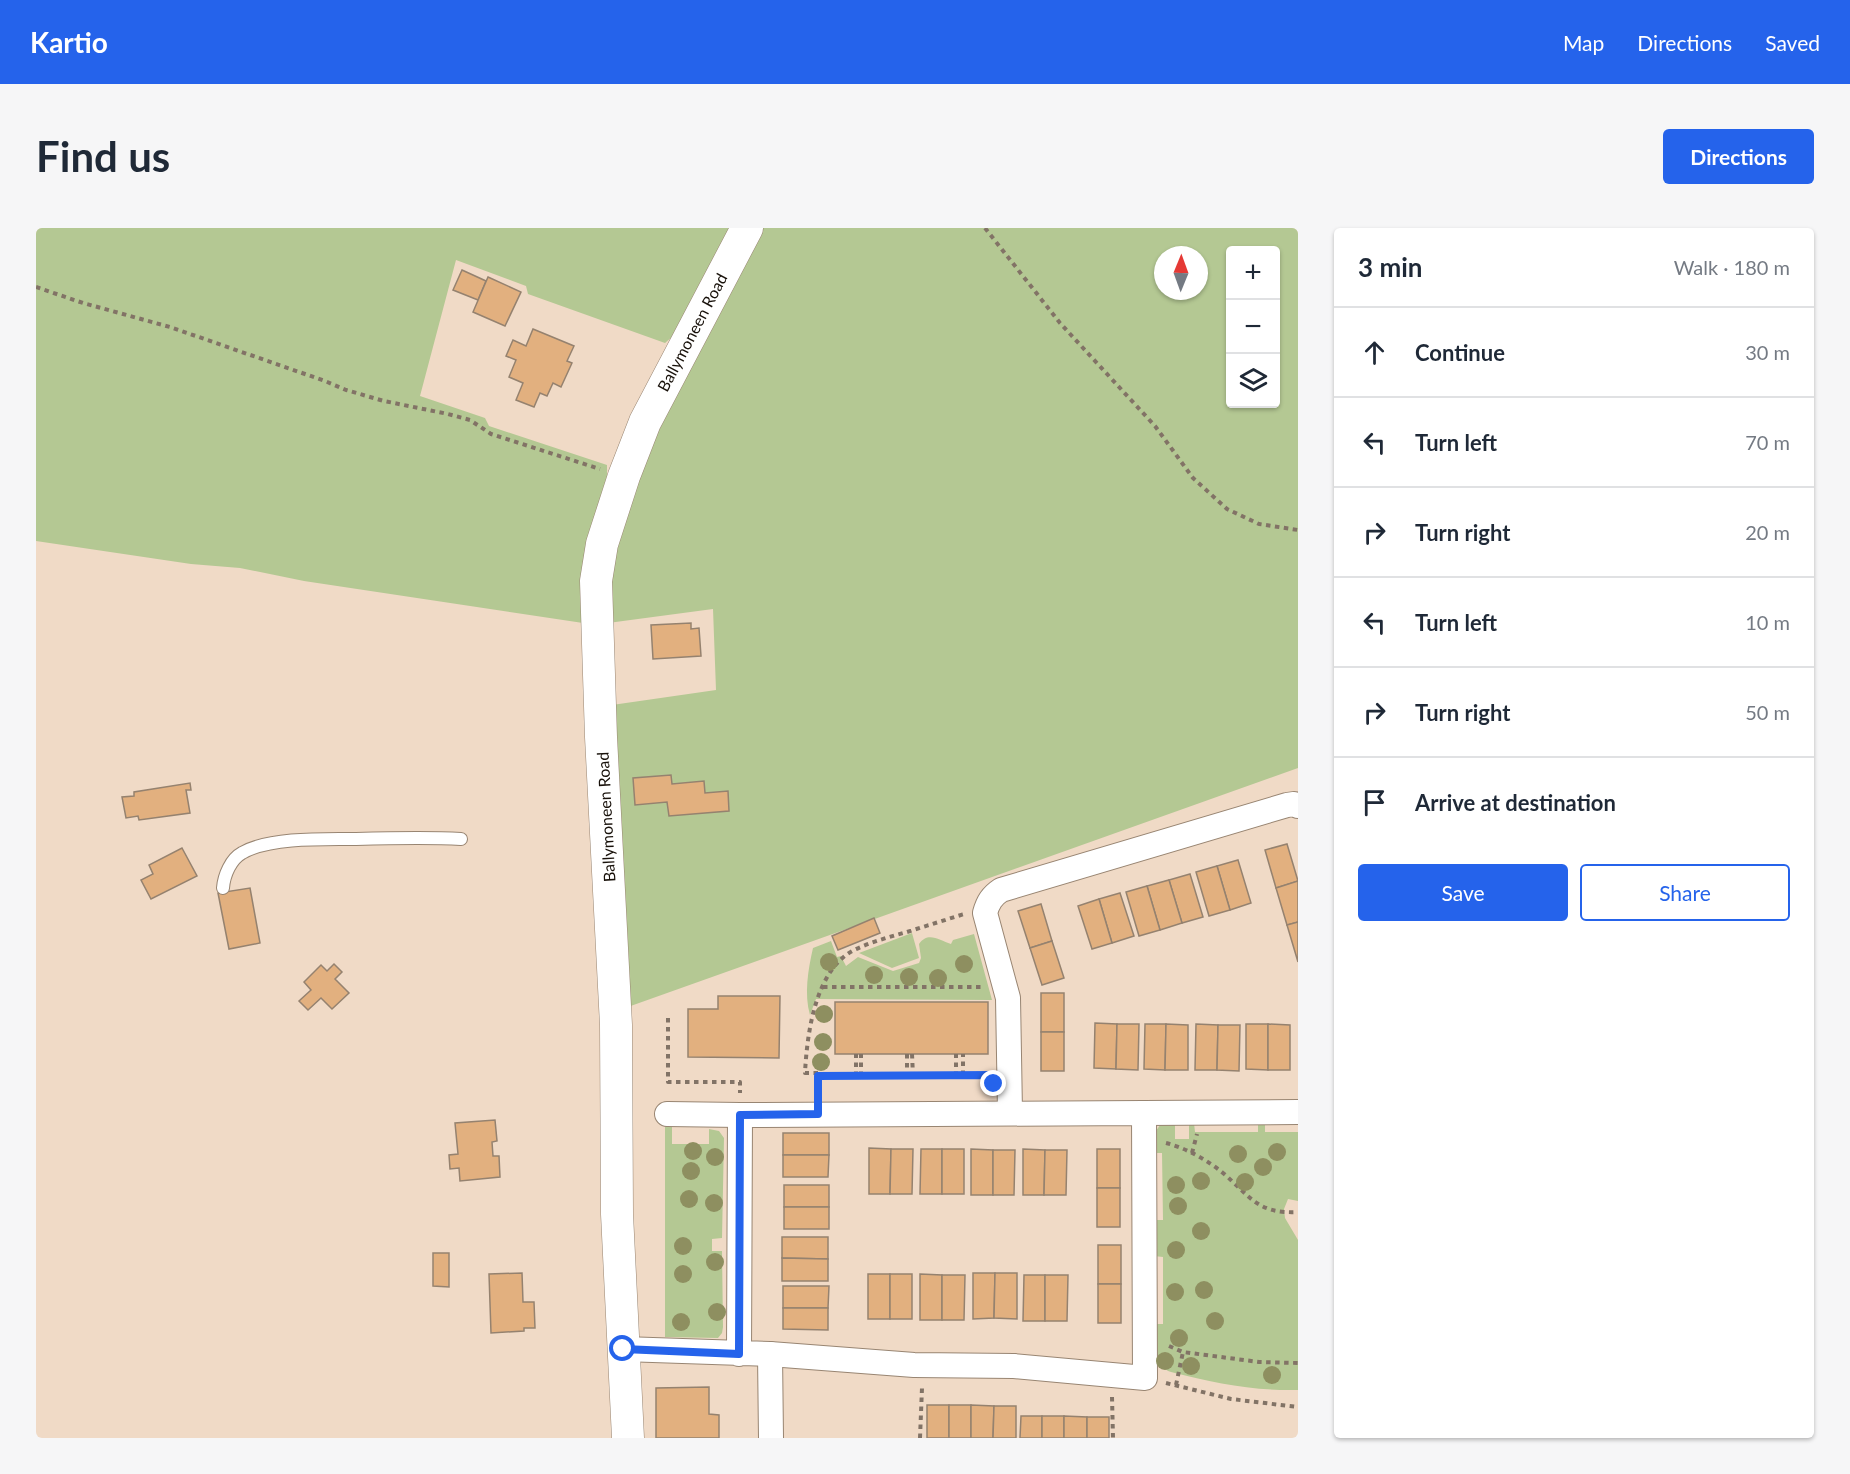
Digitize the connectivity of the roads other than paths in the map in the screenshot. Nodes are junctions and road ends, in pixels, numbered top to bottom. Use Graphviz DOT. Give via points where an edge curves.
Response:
graph roads {
  1 [pos="747,228"];
  2 [pos="1298,806"];
  3 [pos="461,839"];
  4 [pos="223,888"];
  5 [pos="1010,1112"];
  6 [pos="1298,1112"];
  7 [pos="1144,1113"];
  8 [pos="667,1114"];
  9 [pos="740,1115"];
  10 [pos="623,1349"];
  11 [pos="739,1354"];
  12 [pos="770,1354"];
  13 [pos="628,1438"];
  14 [pos="771,1438"];
  1 -- 10 [label="street, Ballymoneen Road" via="645,422 602,544 596,581 616,1025 617,1214"];
  2 -- 5 [label="street" via="1287,804 993,895 985,913 1008,998"];
  3 -- 4 [label="lane" via="307,839 264,845 242,853 230,865"];
  5 -- 7 [label="street"];
  5 -- 9 [label="street"];
  6 -- 7 [label="street"];
  7 -- 12 [label="street" via="1145,1377"];
  8 -- 9 [label="street"];
  9 -- 11 [label="street"];
  10 -- 11 [label="street"];
  10 -- 13 [label="street, Ballymoneen Road"];
  11 -- 12 [label="street"];
  12 -- 14 [label="street"];
}
